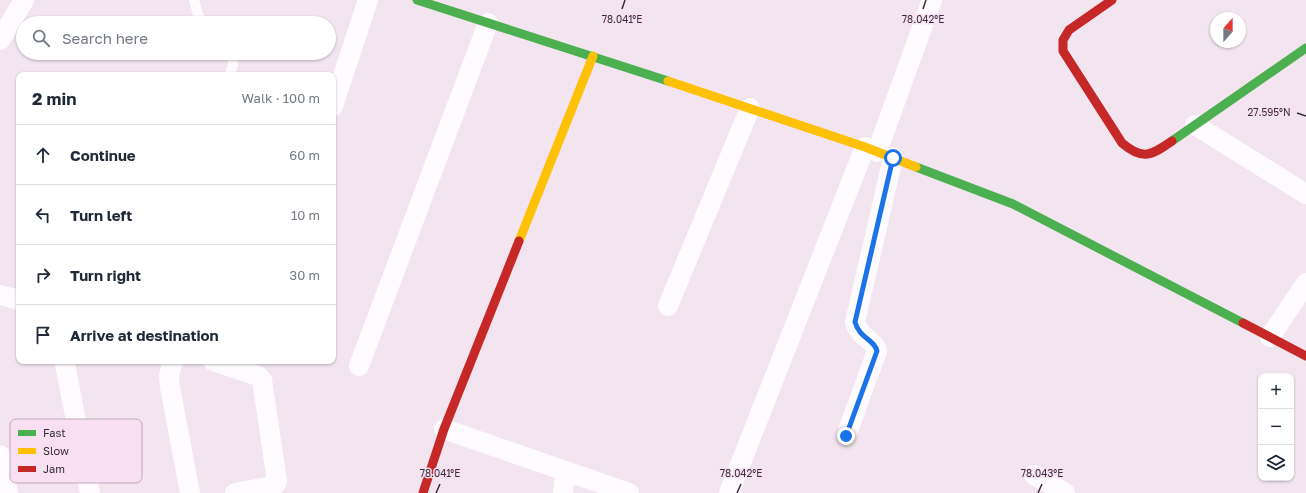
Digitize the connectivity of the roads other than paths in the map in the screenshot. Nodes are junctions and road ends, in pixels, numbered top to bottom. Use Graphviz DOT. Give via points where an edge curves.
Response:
graph roads {
  1 [pos="24,0"];
  2 [pos="194,0"];
  3 [pos="368,0"];
  4 [pos="417,0"];
  5 [pos="932,0"];
  6 [pos="1112,0"];
  7 [pos="199,16"];
  8 [pos="488,23"];
  9 [pos="0,40"];
  10 [pos="1306,48"];
  11 [pos="593,56"];
  12 [pos="233,60"];
  13 [pos="231,72"];
  14 [pos="336,97"];
  15 [pos="750,108"];
  16 [pos="1196,125"];
  17 [pos="879,152"];
  18 [pos="1306,194"];
  19 [pos="1306,283"];
  20 [pos="0,295"];
  21 [pos="16,299"];
  22 [pos="668,306"];
  23 [pos="1270,337"];
  24 [pos="1306,356"];
  25 [pos="65,364"];
  26 [pos="172,364"];
  27 [pos="222,364"];
  28 [pos="359,366"];
  29 [pos="76,419"];
  30 [pos="444,429"];
  31 [pos="846,436"];
  32 [pos="0,455"];
  33 [pos="565,471"];
  34 [pos="1034,475"];
  35 [pos="88,483"];
  36 [pos="8,493"];
  37 [pos="90,493"];
  38 [pos="190,493"];
  39 [pos="235,493"];
  40 [pos="423,493"];
  41 [pos="563,493"];
  42 [pos="629,493"];
  43 [pos="729,493"];
  44 [pos="1065,493"];
  1 -- 9 [label="street"];
  2 -- 7 [label="lane"];
  3 -- 14 [label="street"];
  4 -- 8 [label="street"];
  5 -- 17 [label="street"];
  6 -- 16 [label="street" via="1069,30 1062,44 1063,51 1122,143 1142,155 1156,152"];
  8 -- 11 [label="street"];
  8 -- 28 [label="street"];
  10 -- 16 [label="street"];
  11 -- 15 [label="street"];
  11 -- 30 [label="street"];
  12 -- 13 [label="lane"];
  15 -- 17 [label="street"];
  15 -- 22 [label="street"];
  16 -- 18 [label="street"];
  17 -- 23 [label="street" via="1014,204"];
  17 -- 31 [label="street" via="855,322 862,336 877,347 877,351"];
  17 -- 43 [label="street"];
  19 -- 23 [label="street"];
  20 -- 21 [label="street"];
  23 -- 24 [label="street"];
  25 -- 29 [label="street"];
  26 -- 38 [label="street" via="170,387"];
  27 -- 39 [label="street" via="258,376 262,380 277,481 273,486"];
  30 -- 33 [label="street"];
  30 -- 40 [label="street"];
  32 -- 36 [label="street"];
  33 -- 41 [label="street"];
  33 -- 42 [label="street"];
  34 -- 44 [label="street"];
  35 -- 37 [label="street"];
}
